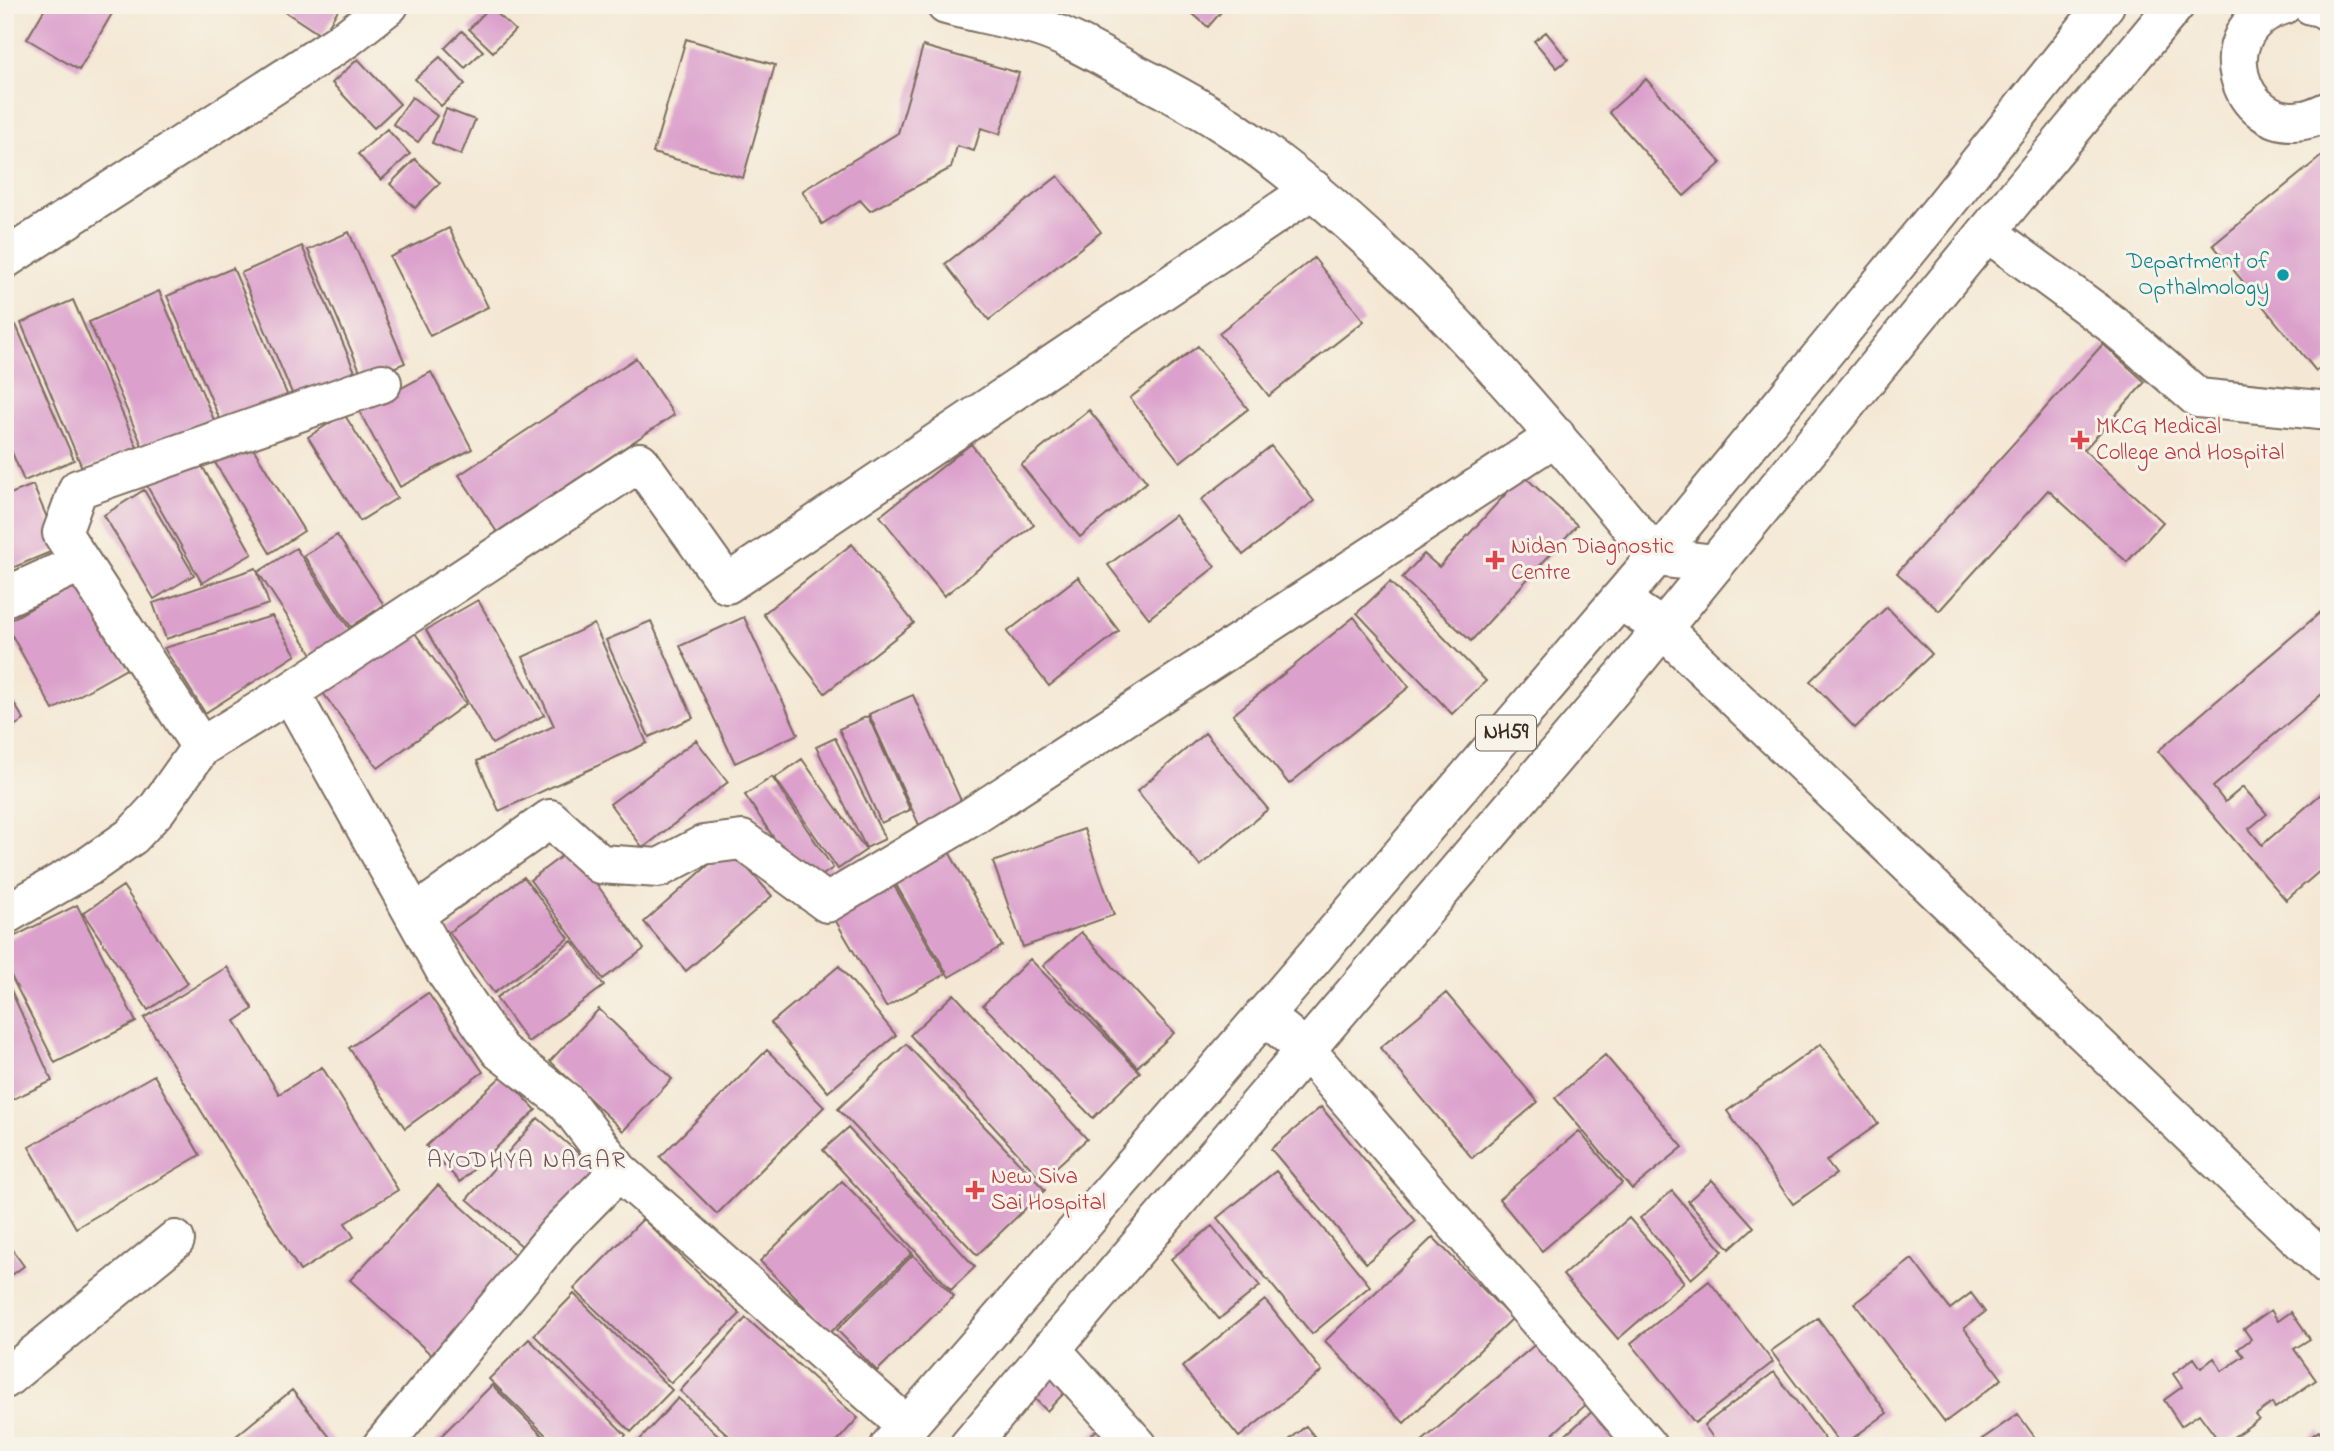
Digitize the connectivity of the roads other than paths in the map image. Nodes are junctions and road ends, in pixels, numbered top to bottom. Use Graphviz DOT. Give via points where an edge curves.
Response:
graph roads {
  1 [pos="389,5"];
  2 [pos="946,5"];
  3 [pos="2105,5"];
  4 [pos="2175,5"];
  5 [pos="2313,7"];
  6 [pos="1045,16"];
  7 [pos="2329,111"];
  8 [pos="1313,189"];
  9 [pos="1987,232"];
  10 [pos="5,259"];
  11 [pos="382,383"];
  12 [pos="2329,411"];
  13 [pos="1556,436"];
  14 [pos="1656,557"];
  15 [pos="80,563"];
  16 [pos="1715,564"];
  17 [pos="5,597"];
  18 [pos="1620,600"];
  19 [pos="1662,628"];
  20 [pos="289,692"];
  21 [pos="201,747"];
  22 [pos="5,915"];
  23 [pos="414,915"];
  24 [pos="1264,1015"];
  25 [pos="1306,1049"];
  26 [pos="619,1171"];
  27 [pos="175,1240"];
  28 [pos="2329,1267"];
  29 [pos="1051,1349"];
  30 [pos="5,1379"];
  31 [pos="899,1436"];
  32 [pos="382,1446"];
  33 [pos="969,1446"];
  34 [pos="1138,1446"];
  35 [pos="1647,1446"];
  1 -- 10 [label="main road" via="347,38"];
  2 -- 6 [label="main road"];
  3 -- 14 [label="main road, NH59"];
  4 -- 9 [label="main road"];
  5 -- 7 [label="main road" via="2265,11 2245,32 2238,72 2253,102 2268,114 2303,120"];
  6 -- 8 [label="main road" via="1097,54 1237,132"];
  8 -- 13 [label="main road" via="1433,301"];
  8 -- 20 [label="main road" via="727,584 640,462"];
  9 -- 12 [label="main road" via="2112,324 2198,398"];
  9 -- 16 [label="main road"];
  11 -- 15 [label="main road" via="78,489 62,533"];
  13 -- 14 [label="main road"];
  13 -- 23 [label="main road" via="973,816 827,903 742,840 703,845 659,868 600,864 550,819"];
  14 -- 16 [label="main road"];
  14 -- 18 [label="main road, NH59"];
  15 -- 17 [label="main road"];
  15 -- 21 [label="main road"];
  16 -- 19 [label="main road"];
  18 -- 19 [label="main road"];
  18 -- 24 [label="main road, NH59"];
  19 -- 25 [label="main road"];
  19 -- 28 [label="main road"];
  20 -- 21 [label="main road"];
  20 -- 23 [label="main road"];
  21 -- 22 [label="main road" via="158,809 132,836"];
  23 -- 26 [label="main road" via="447,974 500,1051 566,1102"];
  24 -- 25 [label="main road"];
  24 -- 31 [label="main road, NH59"];
  25 -- 29 [label="main road"];
  25 -- 35 [label="main road"];
  26 -- 31 [label="main road"];
  26 -- 32 [label="main road" via="559,1232"];
  27 -- 30 [label="main road"];
  29 -- 33 [label="main road"];
  29 -- 34 [label="main road"];
}
